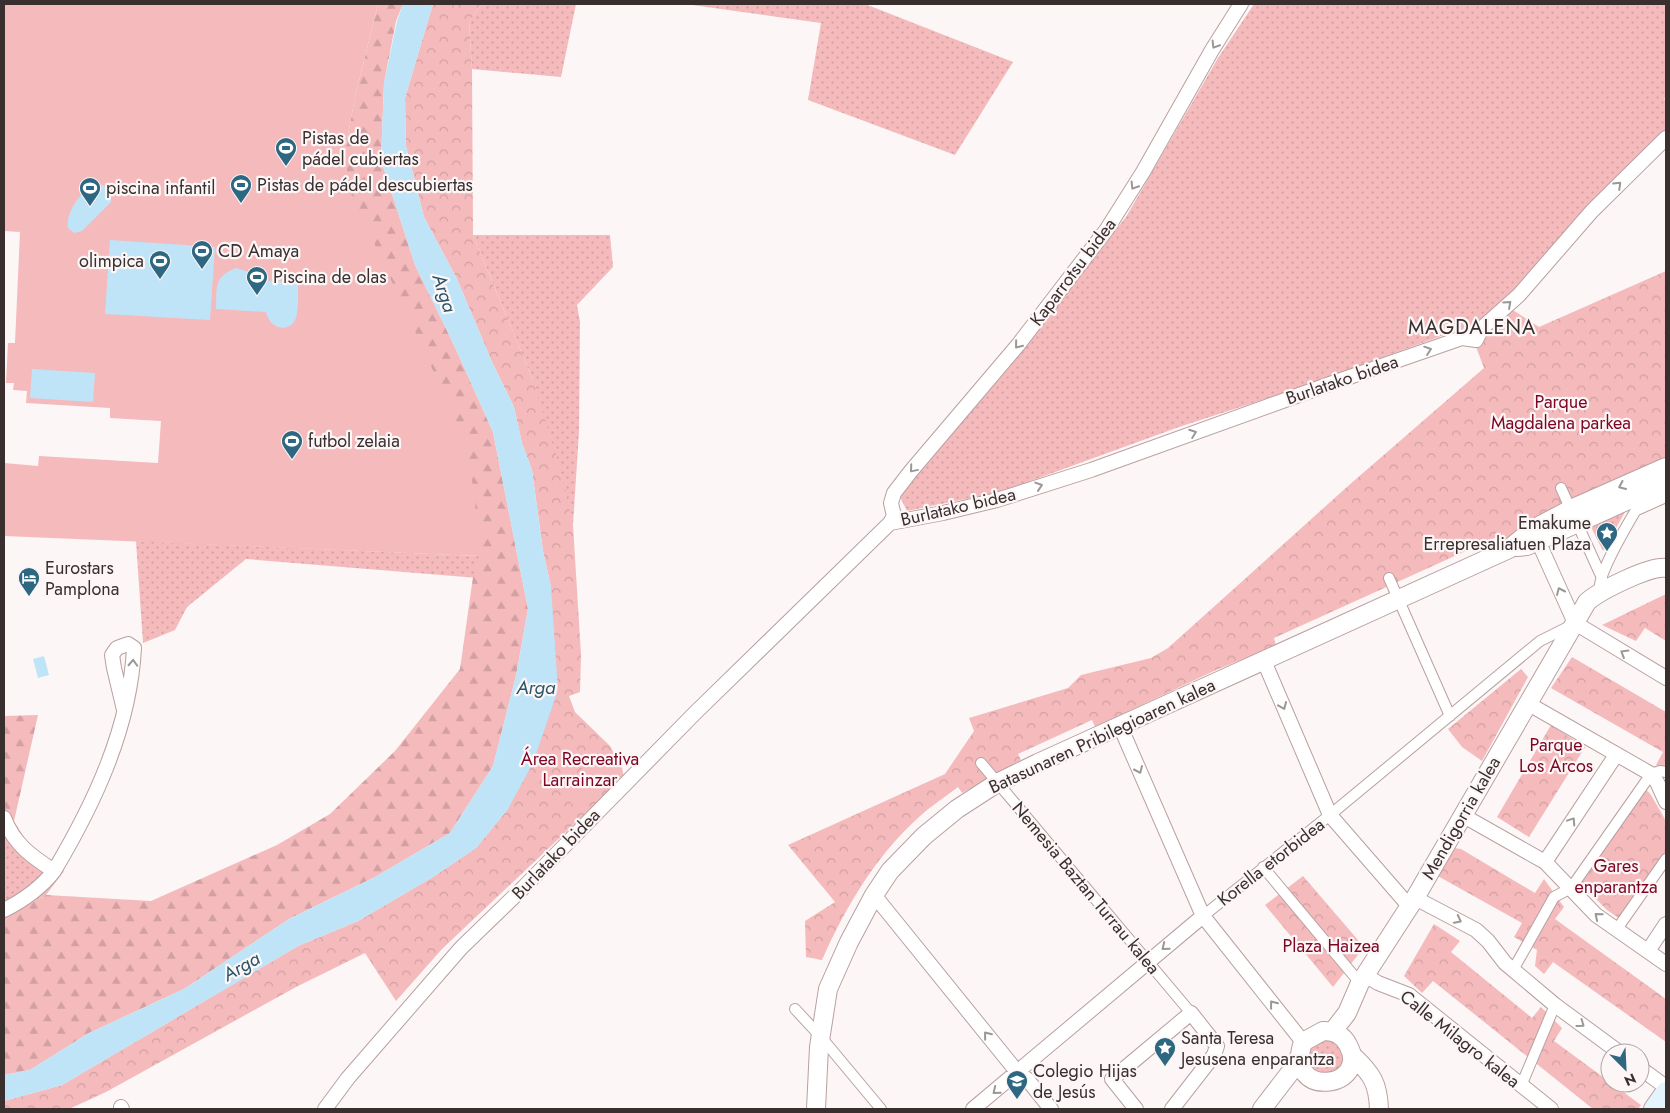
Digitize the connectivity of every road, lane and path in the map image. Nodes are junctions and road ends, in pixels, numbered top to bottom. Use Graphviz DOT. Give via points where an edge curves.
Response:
graph roads {
  1 [pos="1241,4"];
  2 [pos="1666,138"];
  3 [pos="1665,469"];
  4 [pos="1561,488"];
  5 [pos="1647,492"];
  6 [pos="1666,497"];
  7 [pos="1637,510"];
  8 [pos="1574,516"];
  9 [pos="890,523"];
  10 [pos="1538,541"];
  11 [pos="1509,549"];
  12 [pos="1666,568"];
  13 [pos="1389,578"];
  14 [pos="1601,585"];
  15 [pos="1399,600"];
  16 [pos="1575,623"];
  17 [pos="1264,661"];
  18 [pos="1666,678"];
  19 [pos="1527,703"];
  20 [pos="124,710"];
  21 [pos="1450,716"];
  22 [pos="1120,726"];
  23 [pos="1616,755"];
  24 [pos="981,763"];
  25 [pos="1666,772"];
  26 [pos="1651,774"];
  27 [pos="997,783"];
  28 [pos="1666,802"];
  29 [pos="1330,815"];
  30 [pos="1462,815"];
  31 [pos="4,818"];
  32 [pos="1666,859"];
  33 [pos="1545,862"];
  34 [pos="1263,867"];
  35 [pos="54,871"];
  36 [pos="1571,888"];
  37 [pos="874,895"];
  38 [pos="1412,902"];
  39 [pos="4,910"];
  40 [pos="1203,916"];
  41 [pos="1666,924"];
  42 [pos="1616,930"];
  43 [pos="1648,951"];
  44 [pos="1148,960"];
  45 [pos="1666,964"];
  46 [pos="1513,970"];
  47 [pos="1363,979"];
  48 [pos="1555,1005"];
  49 [pos="795,1010"];
  50 [pos="1191,1013"];
  51 [pos="821,1037"];
  52 [pos="1344,1043"];
  53 [pos="1606,1043"];
  54 [pos="1301,1049"];
  55 [pos="1018,1073"];
  56 [pos="1347,1073"];
  57 [pos="1650,1076"];
  58 [pos="1315,1080"];
  59 [pos="1521,1086"];
  60 [pos="1666,1088"];
  61 [pos="1666,1092"];
  62 [pos="1266,1104"];
  63 [pos="1379,1108"];
  64 [pos="325,1109"];
  65 [pos="816,1109"];
  66 [pos="881,1109"];
  67 [pos="973,1109"];
  68 [pos="1051,1109"];
  69 [pos="1136,1109"];
  70 [pos="1172,1109"];
  71 [pos="1551,1109"];
  72 [pos="1654,1109"];
  1 -- 9 [label="street, Kaparrotsu bidea, one-way" via="1107,229 1018,345 894,493 891,503 894,516"];
  9 -- 2 [label="street, Burlatako bidea, one-way" via="997,500 1091,470 1462,338 1476,340 1482,328 1519,295 1592,211"];
  3 -- 5 [label="street, Batasunaren Pribilegioaren kalea"];
  3 -- 8 [label="street, Batasunaren Pribilegioaren kalea, one-way"];
  4 -- 8 [label="street"];
  5 -- 7 [label="street"];
  5 -- 8 [label="street, Batasunaren Pribilegioaren kalea"];
  6 -- 7 [label="street"];
  7 -- 14 [label="street" via="1606,564"];
  8 -- 10 [label="street, Batasunaren Pribilegioaren kalea"];
  8 -- 11 [label="street, Batasunaren Pribilegioaren kalea" via="1533,529"];
  8 -- 14 [label="street"];
  9 -- 64 [label="street, Burlatako bidea" via="461,948"];
  10 -- 11 [label="street, Batasunaren Pribilegioaren kalea"];
  16 -- 10 [label="street, one-way"];
  11 -- 15 [label="street, Batasunaren Pribilegioaren kalea"];
  12 -- 14 [label="street, Mendigorria kalea"];
  13 -- 15 [label="street"];
  14 -- 16 [label="street, Mendigorria kalea"];
  15 -- 17 [label="street, Batasunaren Pribilegioaren kalea"];
  15 -- 21 [label="street"];
  18 -- 16 [label="street, one-way"];
  16 -- 19 [label="street, Mendigorria kalea"];
  16 -- 21 [label="street, Korella etorbidea" via="1540,641"];
  17 -- 22 [label="street, Batasunaren Pribilegioaren kalea"];
  17 -- 29 [label="street, one-way"];
  19 -- 23 [label="street"];
  19 -- 30 [label="street, Mendigorria kalea"];
  20 -- 35 [label="street" via="114,750 83,820"];
  21 -- 29 [label="street, Korella etorbidea"];
  22 -- 27 [label="street, Batasunaren Pribilegioaren kalea"];
  22 -- 40 [label="street, one-way"];
  23 -- 26 [label="street"];
  33 -- 23 [label="street, one-way"];
  24 -- 27 [label="street, Nemesia Baztan Turrau kalea"];
  25 -- 26 [label="street"];
  26 -- 28 [label="street"];
  26 -- 36 [label="street"];
  27 -- 37 [label="street, Batasunaren Pribilegioaren kalea" via="957,808 924,836 890,871"];
  27 -- 44 [label="street, Nemesia Baztan Turrau kalea"];
  29 -- 34 [label="street, Korella etorbidea"];
  29 -- 38 [label="street"];
  30 -- 33 [label="street"];
  30 -- 38 [label="street, Mendigorria kalea"];
  31 -- 35 [label="street" via="17,843"];
  32 -- 42 [label="street"];
  33 -- 36 [label="street"];
  34 -- 40 [label="street, Korella etorbidea"];
  34 -- 47 [label="street"];
  35 -- 39 [label="street" via="29,896"];
  42 -- 36 [label="street, one-way" via="1596,915"];
  36 -- 46 [label="street" via="1554,898"];
  37 -- 51 [label="street, Batasunaren Pribilegioaren kalea" via="828,990"];
  55 -- 37 [label="street, one-way"];
  38 -- 46 [label="street, one-way" via="1476,930"];
  38 -- 47 [label="street, Mendigorria kalea"];
  40 -- 44 [label="street, Korella etorbidea, one-way"];
  54 -- 40 [label="street, one-way"];
  41 -- 43 [label="street"];
  42 -- 43 [label="street"];
  43 -- 45 [label="street"];
  44 -- 50 [label="street, Nemesia Baztan Turrau kalea"];
  44 -- 55 [label="street, Korella etorbidea"];
  46 -- 48 [label="street"];
  47 -- 52 [label="street, Mendigorria kalea" via="1347,1013"];
  47 -- 59 [label="street, Calle Milagro kalea" via="1409,995"];
  48 -- 53 [label="street, one-way"];
  48 -- 59 [label="street"];
  49 -- 51 [label="street"];
  50 -- 69 [label="street" via="1112,1079"];
  50 -- 70 [label="street" via="1217,1046 1214,1055"];
  51 -- 65 [label="street, Batasunaren Pribilegioaren kalea"];
  51 -- 66 [label="street"];
  52 -- 54 [label="street" via="1323,1031"];
  52 -- 56 [label="street" via="1351,1066"];
  52 -- 63 [label="street" via="1372,1076 1379,1095"];
  54 -- 58 [label="street" via="1301,1066"];
  54 -- 62 [label="street" via="1292,1070"];
  55 -- 67 [label="street, Korella etorbidea, one-way"];
  55 -- 68 [label="street" via="1027,1079"];
  56 -- 58 [label="street" via="1325,1083"];
  56 -- 63 [label="street" via="1372,1091"];
  57 -- 60 [label="street"];
  58 -- 62 [label="street" via="1289,1086"];
  59 -- 71 [label="street, Calle Milagro kalea"];
  61 -- 72 [label="main road"];
}
